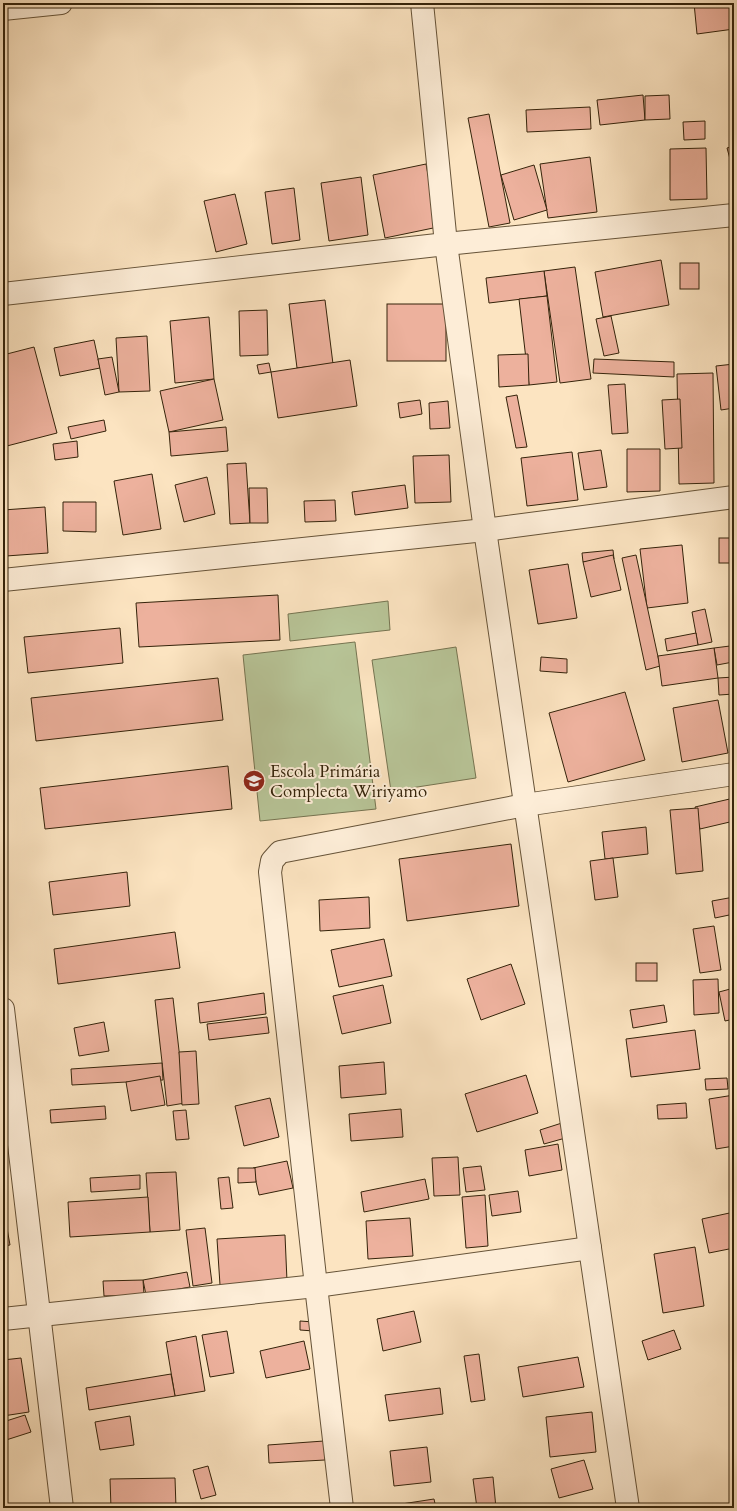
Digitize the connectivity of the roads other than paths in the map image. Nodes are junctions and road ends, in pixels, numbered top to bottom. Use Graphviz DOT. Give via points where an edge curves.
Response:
graph roads {
  1 [pos="61,3"];
  2 [pos="422,3"];
  3 [pos="3,9"];
  4 [pos="734,215"];
  5 [pos="446,244"];
  6 [pos="3,294"];
  7 [pos="734,497"];
  8 [pos="485,530"];
  9 [pos="3,580"];
  10 [pos="734,774"];
  11 [pos="525,805"];
  12 [pos="3,1009"];
  13 [pos="590,1248"];
  14 [pos="316,1286"];
  15 [pos="39,1315"];
  16 [pos="3,1319"];
  17 [pos="62,1508"];
  18 [pos="342,1508"];
  19 [pos="628,1508"];
  1 -- 3 [label="street"];
  2 -- 5 [label="street"];
  4 -- 5 [label="street"];
  5 -- 6 [label="street"];
  5 -- 8 [label="street"];
  7 -- 8 [label="street"];
  8 -- 9 [label="street"];
  8 -- 11 [label="street"];
  10 -- 11 [label="street"];
  11 -- 13 [label="street"];
  11 -- 14 [label="street" via="280,852 272,861 270,872"];
  12 -- 15 [label="street"];
  13 -- 14 [label="street"];
  13 -- 19 [label="street"];
  14 -- 15 [label="street"];
  14 -- 18 [label="street"];
  15 -- 16 [label="street"];
  15 -- 17 [label="street"];
}
